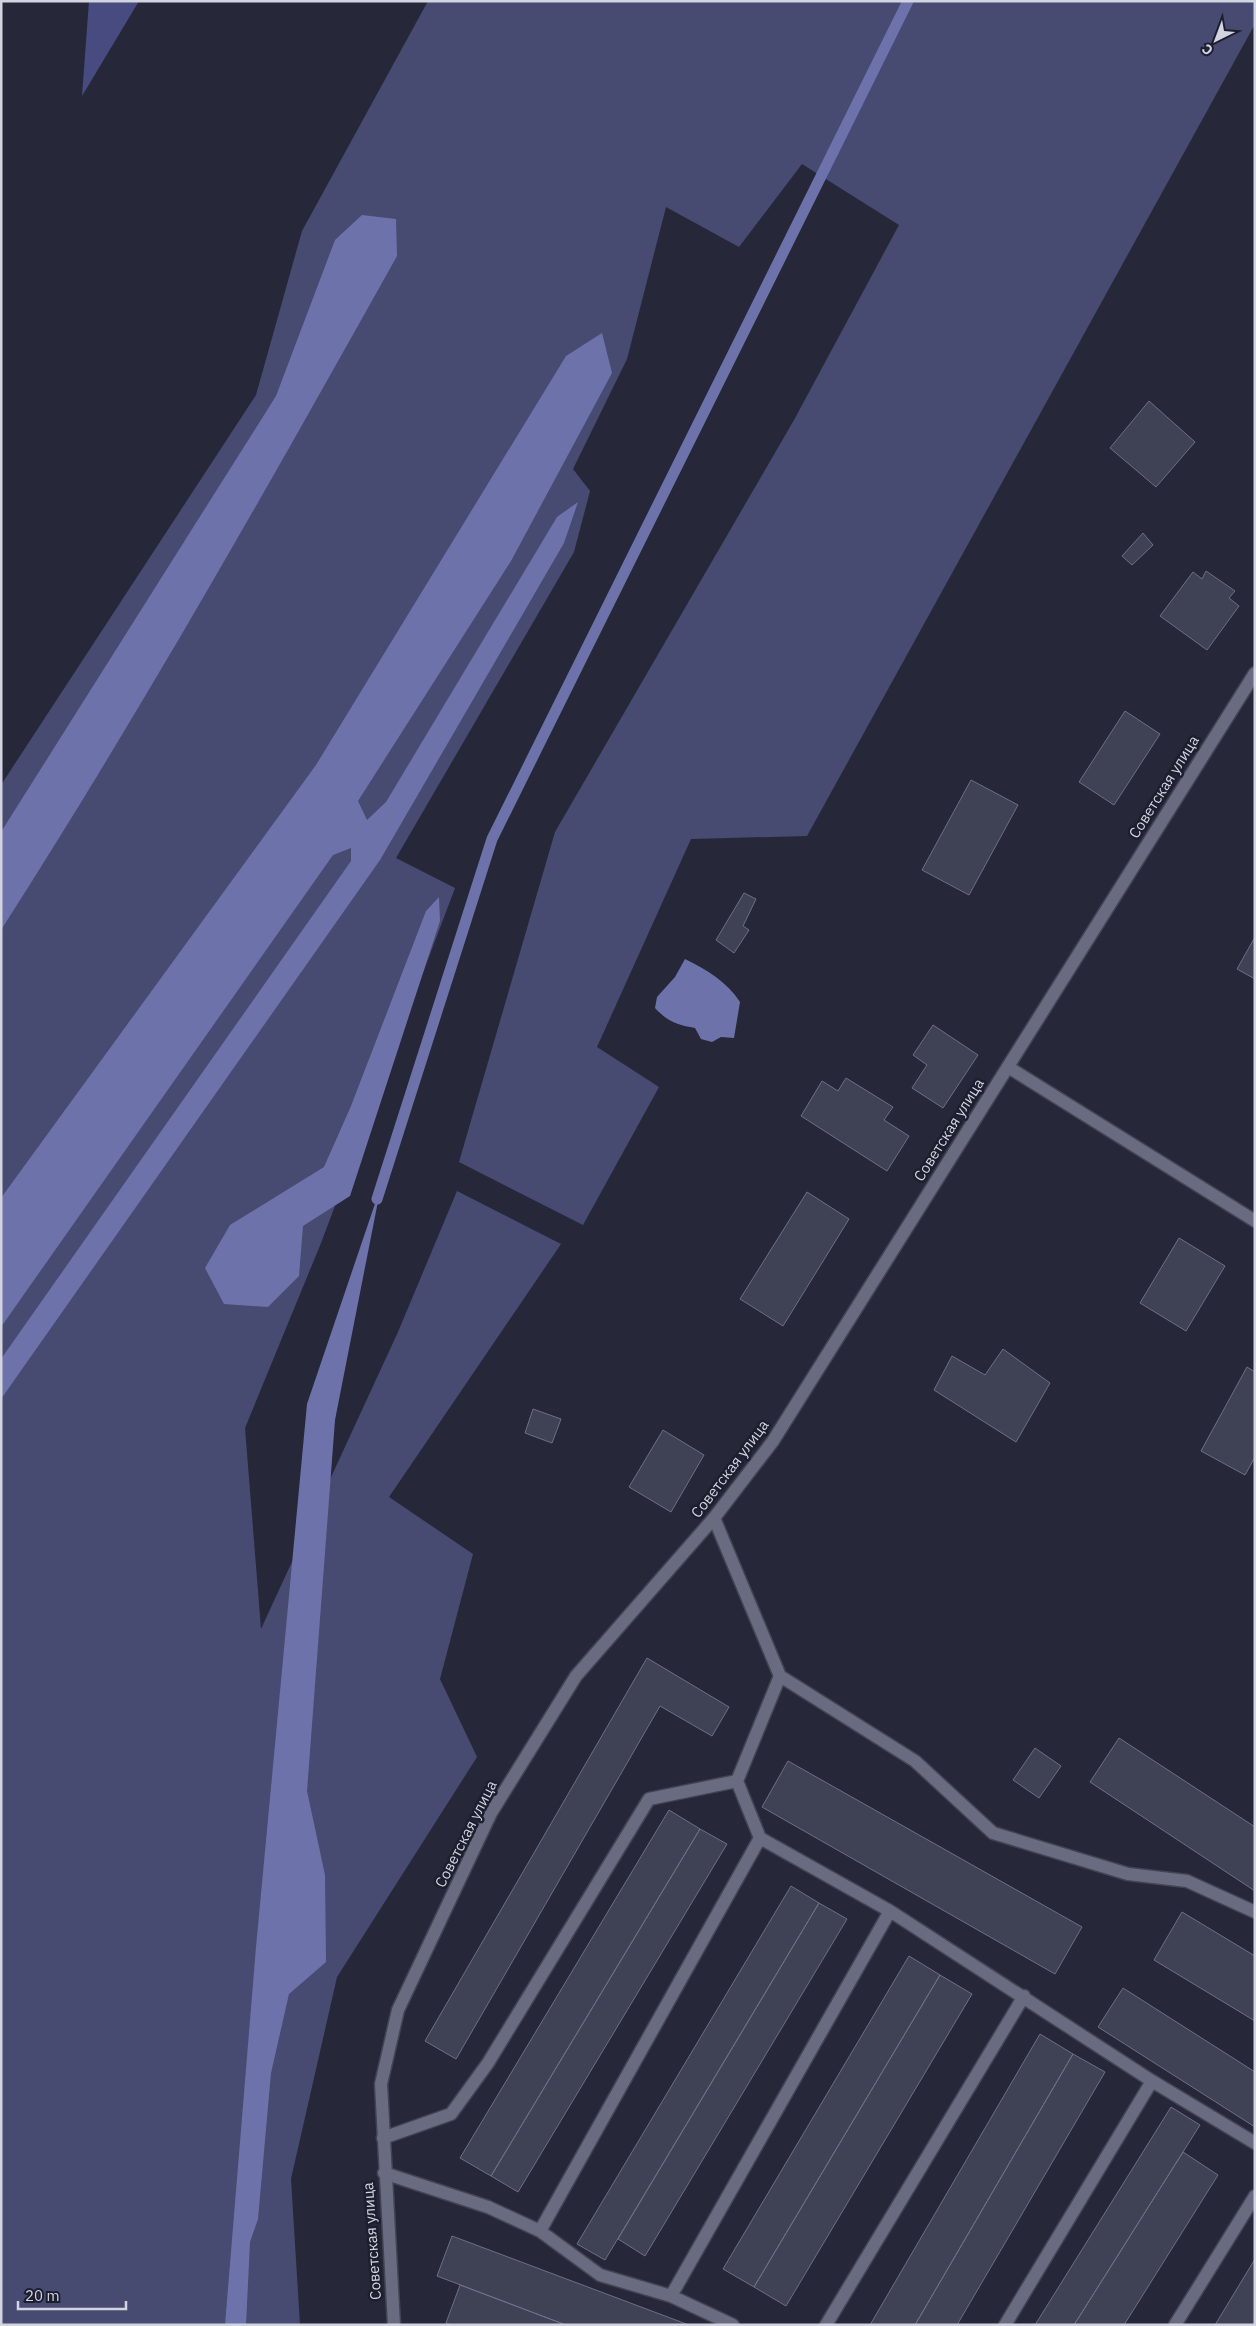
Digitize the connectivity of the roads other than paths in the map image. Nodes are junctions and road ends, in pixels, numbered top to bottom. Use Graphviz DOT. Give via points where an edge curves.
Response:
graph roads {
  1 [pos="1255,673"];
  2 [pos="1008,1067"];
  3 [pos="1255,1222"];
  4 [pos="714,1518"];
  5 [pos="780,1676"];
  6 [pos="737,1781"];
  7 [pos="760,1838"];
  8 [pos="890,1911"];
  9 [pos="1255,1912"];
  10 [pos="1024,1996"];
  11 [pos="1152,2081"];
  12 [pos="383,2138"];
  13 [pos="1255,2143"];
  14 [pos="384,2173"];
  15 [pos="1255,2196"];
  16 [pos="540,2231"];
  17 [pos="671,2296"];
  18 [pos="397,2324"];
  19 [pos="733,2325"];
  20 [pos="826,2325"];
  21 [pos="1004,2325"];
  22 [pos="1175,2325"];
  1 -- 2 [label="street, Советская улица"];
  2 -- 3 [label="street"];
  2 -- 4 [label="street, Советская улица" via="773,1441"];
  4 -- 5 [label="street"];
  4 -- 12 [label="street, Советская улица" via="576,1676 492,1813 398,2010 381,2084"];
  5 -- 6 [label="street"];
  5 -- 9 [label="street" via="915,1761 993,1833 1128,1874 1186,1881"];
  6 -- 7 [label="street"];
  6 -- 12 [label="street" via="649,1799 488,2063 451,2114"];
  7 -- 8 [label="street"];
  7 -- 16 [label="street"];
  8 -- 10 [label="street"];
  8 -- 17 [label="street"];
  10 -- 11 [label="street"];
  10 -- 20 [label="street"];
  11 -- 13 [label="street"];
  11 -- 21 [label="street"];
  12 -- 14 [label="street, Советская улица"];
  14 -- 16 [label="street" via="488,2208"];
  14 -- 18 [label="street, Советская улица"];
  15 -- 22 [label="street"];
  16 -- 17 [label="street" via="600,2275"];
  17 -- 19 [label="street"];
}
